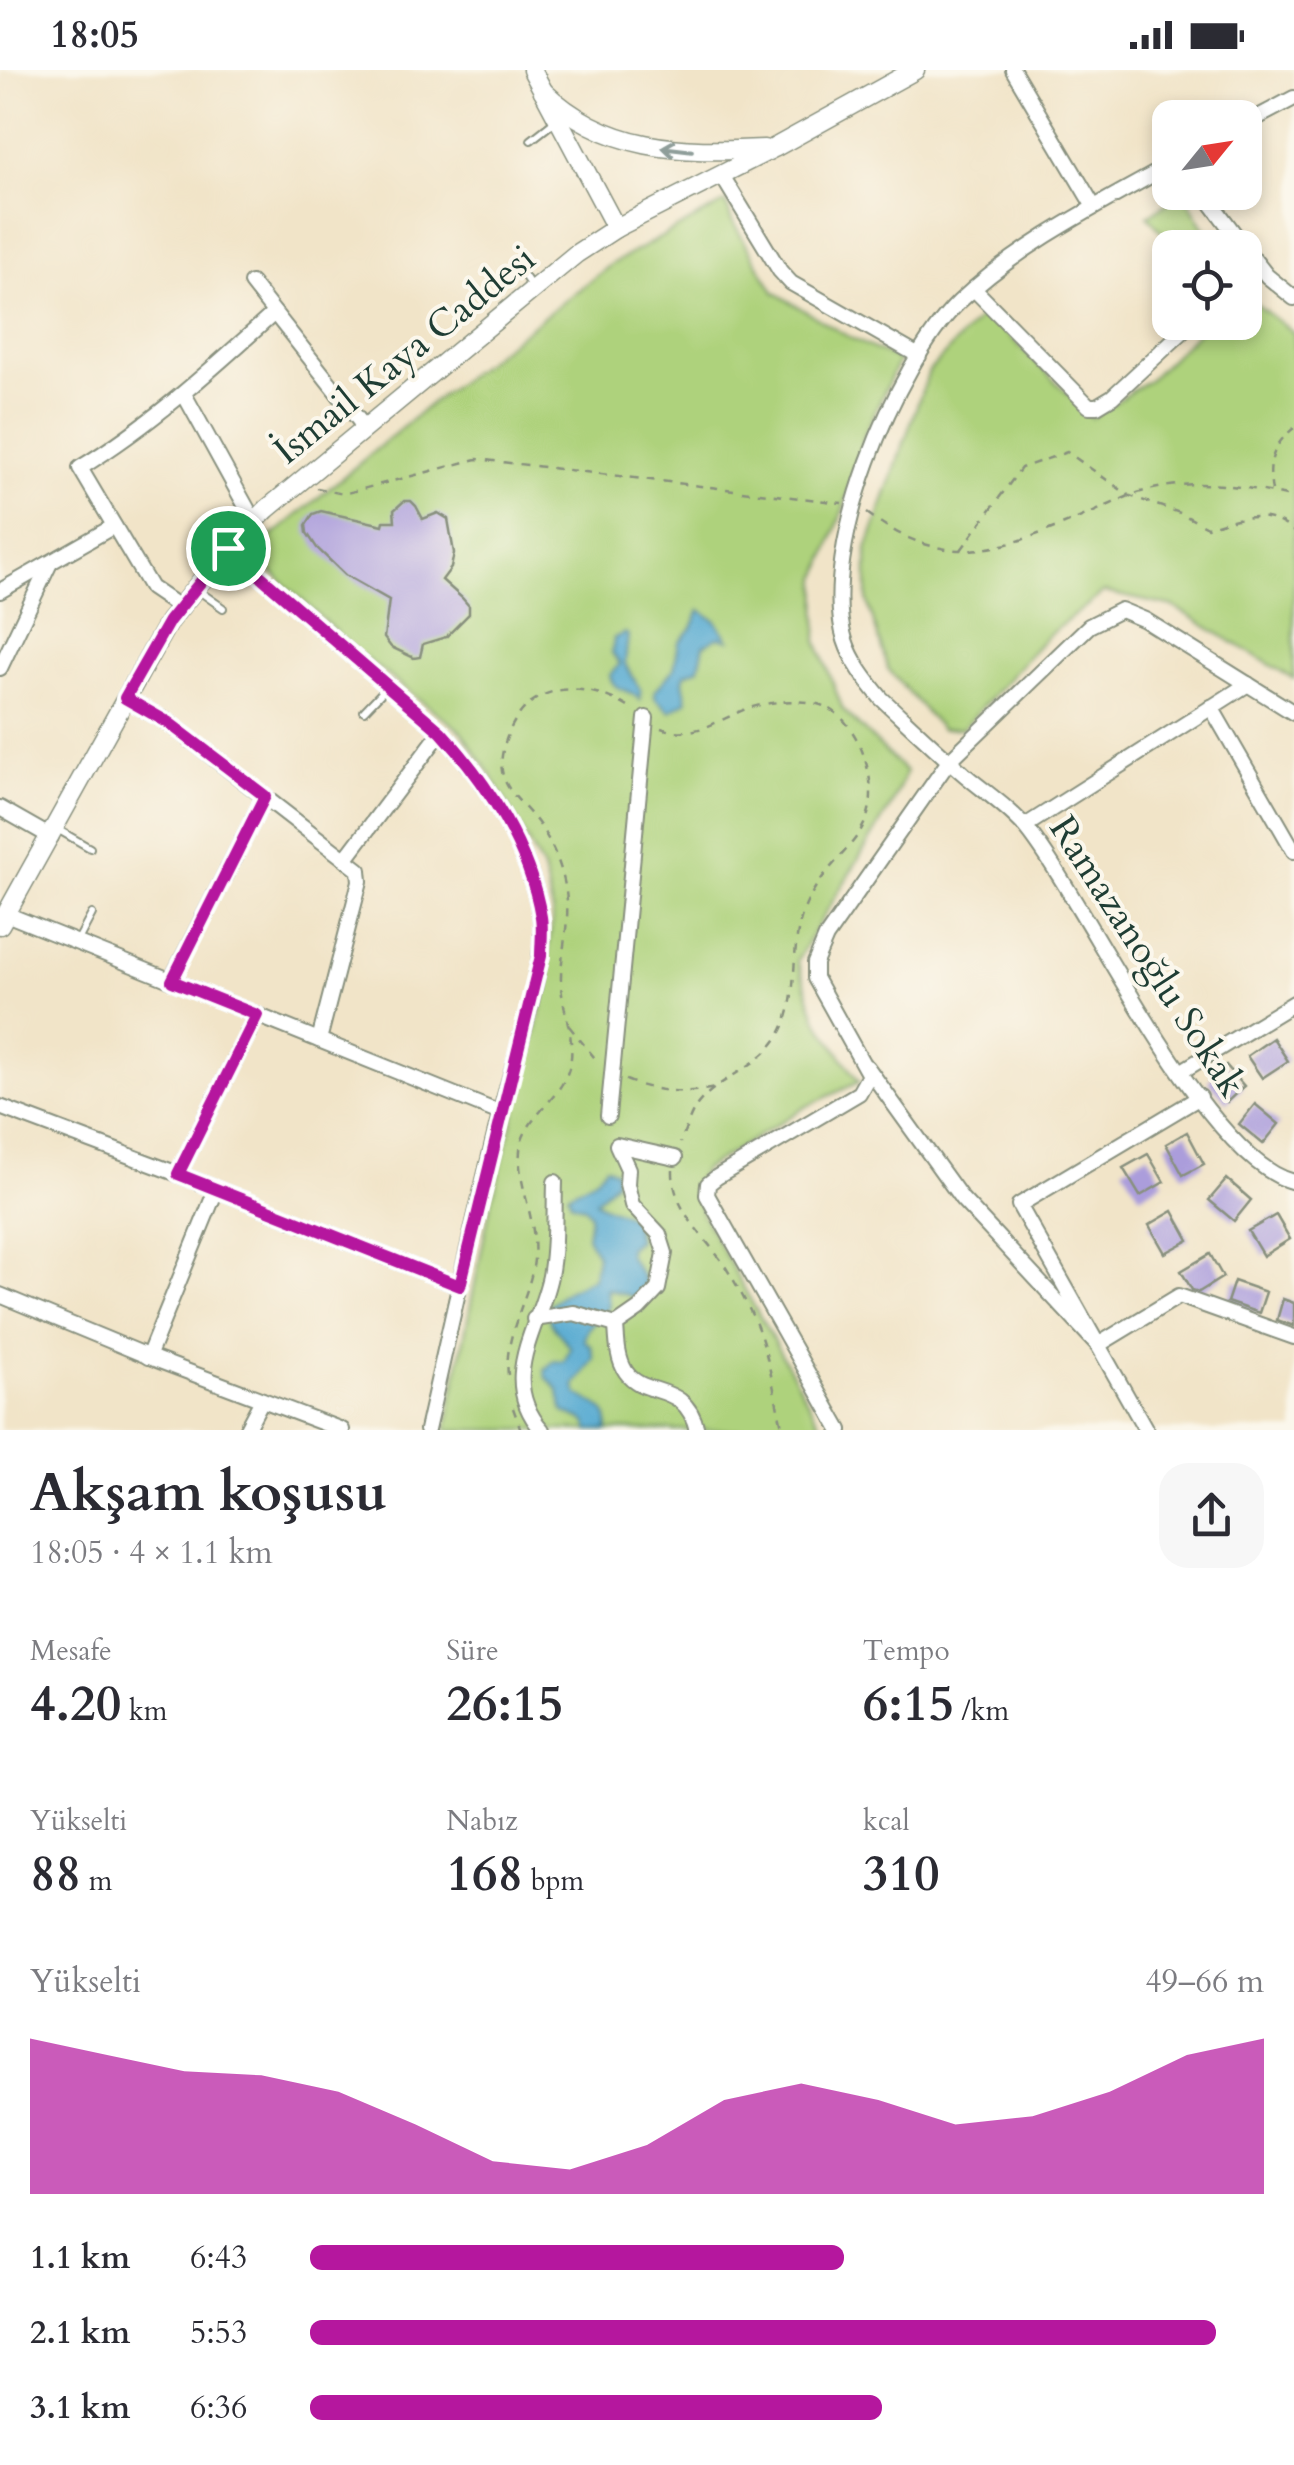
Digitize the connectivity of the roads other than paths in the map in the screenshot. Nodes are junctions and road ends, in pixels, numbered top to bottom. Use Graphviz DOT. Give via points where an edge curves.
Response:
graph roads {
  1 [pos="532,70"];
  2 [pos="915,70"];
  3 [pos="1013,70"];
  4 [pos="543,90"];
  5 [pos="1294,98"];
  6 [pos="1262,115"];
  7 [pos="559,118"];
  8 [pos="531,140"];
  9 [pos="774,148"];
  10 [pos="722,174"];
  11 [pos="1152,175"];
  12 [pos="1094,208"];
  13 [pos="616,228"];
  14 [pos="517,265"];
  15 [pos="1262,271"];
  16 [pos="251,283"];
  17 [pos="974,289"];
  18 [pos="534,290"];
  19 [pos="1294,298"];
  20 [pos="274,312"];
  21 [pos="1173,340"];
  22 [pos="919,356"];
  23 [pos="184,394"];
  24 [pos="365,428"];
  25 [pos="254,521"];
  26 [pos="114,526"];
  27 [pos="228,548"];
  28 [pos="50,562"];
  29 [pos="193,588"];
  30 [pos="0,592"];
  31 [pos="179,608"];
  32 [pos="223,608"];
  33 [pos="0,668"];
  34 [pos="1248,684"];
  35 [pos="386,687"];
  36 [pos="125,698"];
  37 [pos="1211,708"];
  38 [pos="364,711"];
  39 [pos="1294,713"];
  40 [pos="646,718"];
  41 [pos="441,732"];
  42 [pos="948,761"];
  43 [pos="265,796"];
  44 [pos="0,808"];
  45 [pos="1025,826"];
  46 [pos="53,832"];
  47 [pos="90,848"];
  48 [pos="1294,851"];
  49 [pos="346,858"];
  50 [pos="92,914"];
  51 [pos="3,920"];
  52 [pos="76,943"];
  53 [pos="172,981"];
  54 [pos="1294,1002"];
  55 [pos="257,1015"];
  56 [pos="320,1040"];
  57 [pos="858,1054"];
  58 [pos="1182,1071"];
  59 [pos="1200,1097"];
  60 [pos="0,1108"];
  61 [pos="500,1113"];
  62 [pos="608,1116"];
  63 [pos="675,1158"];
  64 [pos="178,1174"];
  65 [pos="555,1182"];
  66 [pos="1294,1182"];
  67 [pos="216,1190"];
  68 [pos="460,1286"];
  69 [pos="0,1295"];
  70 [pos="540,1318"];
  71 [pos="616,1325"];
  72 [pos="1294,1337"];
  73 [pos="1098,1345"];
  74 [pos="148,1357"];
  75 [pos="262,1400"];
  76 [pos="246,1430"];
  77 [pos="342,1430"];
  78 [pos="427,1430"];
  79 [pos="542,1430"];
  80 [pos="697,1430"];
  81 [pos="840,1430"];
  82 [pos="1146,1430"];
  1 -- 4 [label="street"];
  2 -- 9 [label="street, İsmail Kaya Caddesi"];
  3 -- 12 [label="street"];
  4 -- 7 [label="street"];
  9 -- 4 [label="street, one-way" via="700,152 645,146 566,113"];
  5 -- 6 [label="street"];
  7 -- 8 [label="lane"];
  7 -- 13 [label="street"];
  9 -- 10 [label="street, İsmail Kaya Caddesi"];
  10 -- 13 [label="street, İsmail Kaya Caddesi"];
  10 -- 22 [label="street" via="791,282"];
  11 -- 12 [label="street, Ramazanoğlu Sokak"];
  12 -- 17 [label="street, Ramazanoğlu Sokak"];
  13 -- 18 [label="street, İsmail Kaya Caddesi"];
  14 -- 18 [label="lane"];
  15 -- 19 [label="street"];
  16 -- 20 [label="street"];
  17 -- 21 [label="street" via="1089,406 1112,397"];
  17 -- 22 [label="street, Ramazanoğlu Sokak"];
  18 -- 24 [label="street, İsmail Kaya Caddesi"];
  20 -- 23 [label="street"];
  20 -- 24 [label="street"];
  22 -- 42 [label="street, Ramazanoğlu Sokak" via="884,418 843,553 840,590 844,638 862,674"];
  23 -- 25 [label="street"];
  23 -- 26 [label="street" via="80,468"];
  24 -- 25 [label="street, İsmail Kaya Caddesi"];
  25 -- 27 [label="street, İsmail Kaya Caddesi"];
  26 -- 28 [label="street"];
  26 -- 31 [label="street" via="151,588"];
  27 -- 29 [label="street, İsmail Kaya Caddesi"];
  27 -- 35 [label="street"];
  28 -- 30 [label="street"];
  28 -- 33 [label="street"];
  29 -- 31 [label="street, İsmail Kaya Caddesi"];
  29 -- 32 [label="lane"];
  31 -- 36 [label="street, İsmail Kaya Caddesi"];
  34 -- 37 [label="street"];
  34 -- 39 [label="street"];
  34 -- 42 [label="street" via="1122,610 1089,626"];
  35 -- 38 [label="lane"];
  35 -- 41 [label="street"];
  36 -- 43 [label="street"];
  36 -- 46 [label="street, İsmail Kaya Caddesi"];
  37 -- 45 [label="street"];
  37 -- 48 [label="street"];
  40 -- 62 [label="street"];
  41 -- 49 [label="street"];
  41 -- 61 [label="street" via="501,814 526,864 541,918 541,956"];
  42 -- 45 [label="street, Ramazanoğlu Sokak"];
  42 -- 57 [label="street" via="826,937 815,963 816,978"];
  43 -- 49 [label="street"];
  43 -- 53 [label="street"];
  44 -- 46 [label="street"];
  45 -- 58 [label="street, Ramazanoğlu Sokak"];
  46 -- 47 [label="lane"];
  46 -- 51 [label="street, İsmail Kaya Caddesi"];
  49 -- 56 [label="street" via="359,870 360,882"];
  50 -- 52 [label="lane"];
  51 -- 52 [label="street"];
  52 -- 53 [label="street"];
  53 -- 55 [label="street"];
  54 -- 58 [label="street"];
  55 -- 56 [label="street"];
  55 -- 64 [label="street"];
  56 -- 61 [label="street"];
  57 -- 73 [label="street" via="962,1199"];
  57 -- 81 [label="street" via="869,1075 859,1093 717,1177 706,1195"];
  58 -- 59 [label="street, Ramazanoğlu Sokak"];
  59 -- 66 [label="street, Ramazanoğlu Sokak" via="1239,1149"];
  59 -- 73 [label="street" via="1018,1205"];
  60 -- 64 [label="street"];
  61 -- 68 [label="street"];
  63 -- 71 [label="street" via="617,1146 632,1205 666,1252 658,1289"];
  64 -- 67 [label="street"];
  65 -- 70 [label="street" via="555,1241"];
  67 -- 68 [label="street"];
  67 -- 74 [label="street"];
  68 -- 78 [label="street"];
  69 -- 74 [label="street"];
  70 -- 71 [label="street" via="574,1312"];
  70 -- 79 [label="street" via="526,1344 522,1378 528,1413"];
  71 -- 80 [label="street" via="624,1370 680,1400"];
  72 -- 73 [label="street" via="1179,1296"];
  73 -- 82 [label="street"];
  74 -- 75 [label="street"];
  75 -- 76 [label="street"];
  75 -- 77 [label="street"];
}
